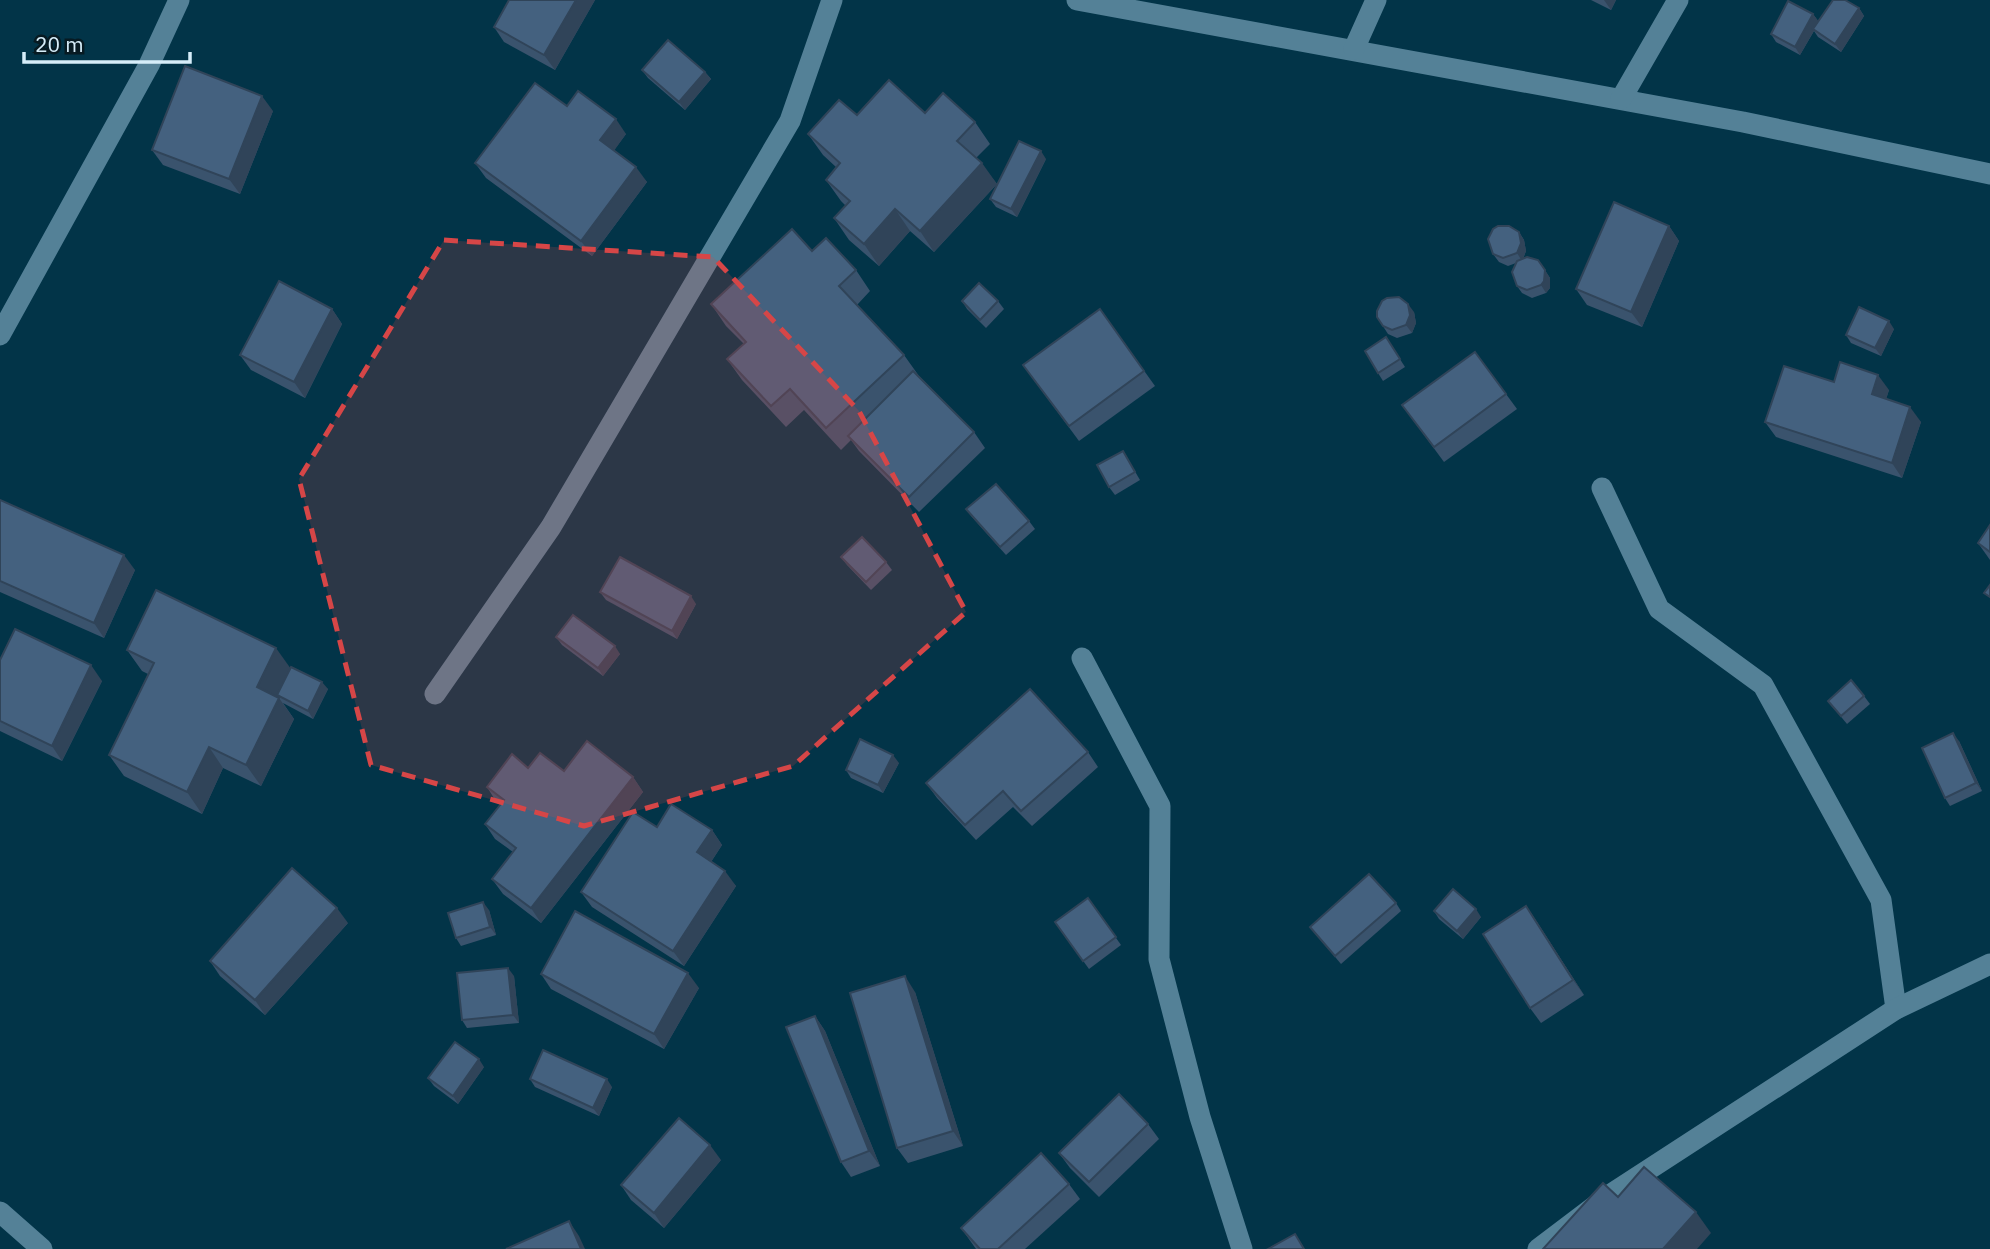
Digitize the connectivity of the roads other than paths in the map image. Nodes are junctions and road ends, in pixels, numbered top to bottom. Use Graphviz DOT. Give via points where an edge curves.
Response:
graph roads {
  1 [pos="178,0"];
  2 [pos="832,0"];
  3 [pos="1077,0"];
  4 [pos="1376,0"];
  5 [pos="1678,0"];
  6 [pos="1354,49"];
  7 [pos="1621,99"];
  8 [pos="1990,174"];
  9 [pos="0,334"];
  10 [pos="1602,488"];
  11 [pos="1082,658"];
  12 [pos="435,694"];
  13 [pos="1990,964"];
  14 [pos="1896,1009"];
  15 [pos="0,1212"];
  16 [pos="42,1249"];
  17 [pos="1242,1249"];
  18 [pos="1538,1249"];
  1 -- 9 [label="street" via="149,65"];
  2 -- 12 [label="street" via="790,121 551,527"];
  3 -- 6 [label="street"];
  4 -- 6 [label="street"];
  5 -- 7 [label="street"];
  6 -- 7 [label="street"];
  7 -- 8 [label="street"];
  10 -- 14 [label="street" via="1659,609 1763,685 1881,900"];
  11 -- 17 [label="street" via="1160,806 1159,959 1200,1117"];
  13 -- 14 [label="street"];
  14 -- 18 [label="street" via="1608,1196"];
  15 -- 16 [label="street"];
}
